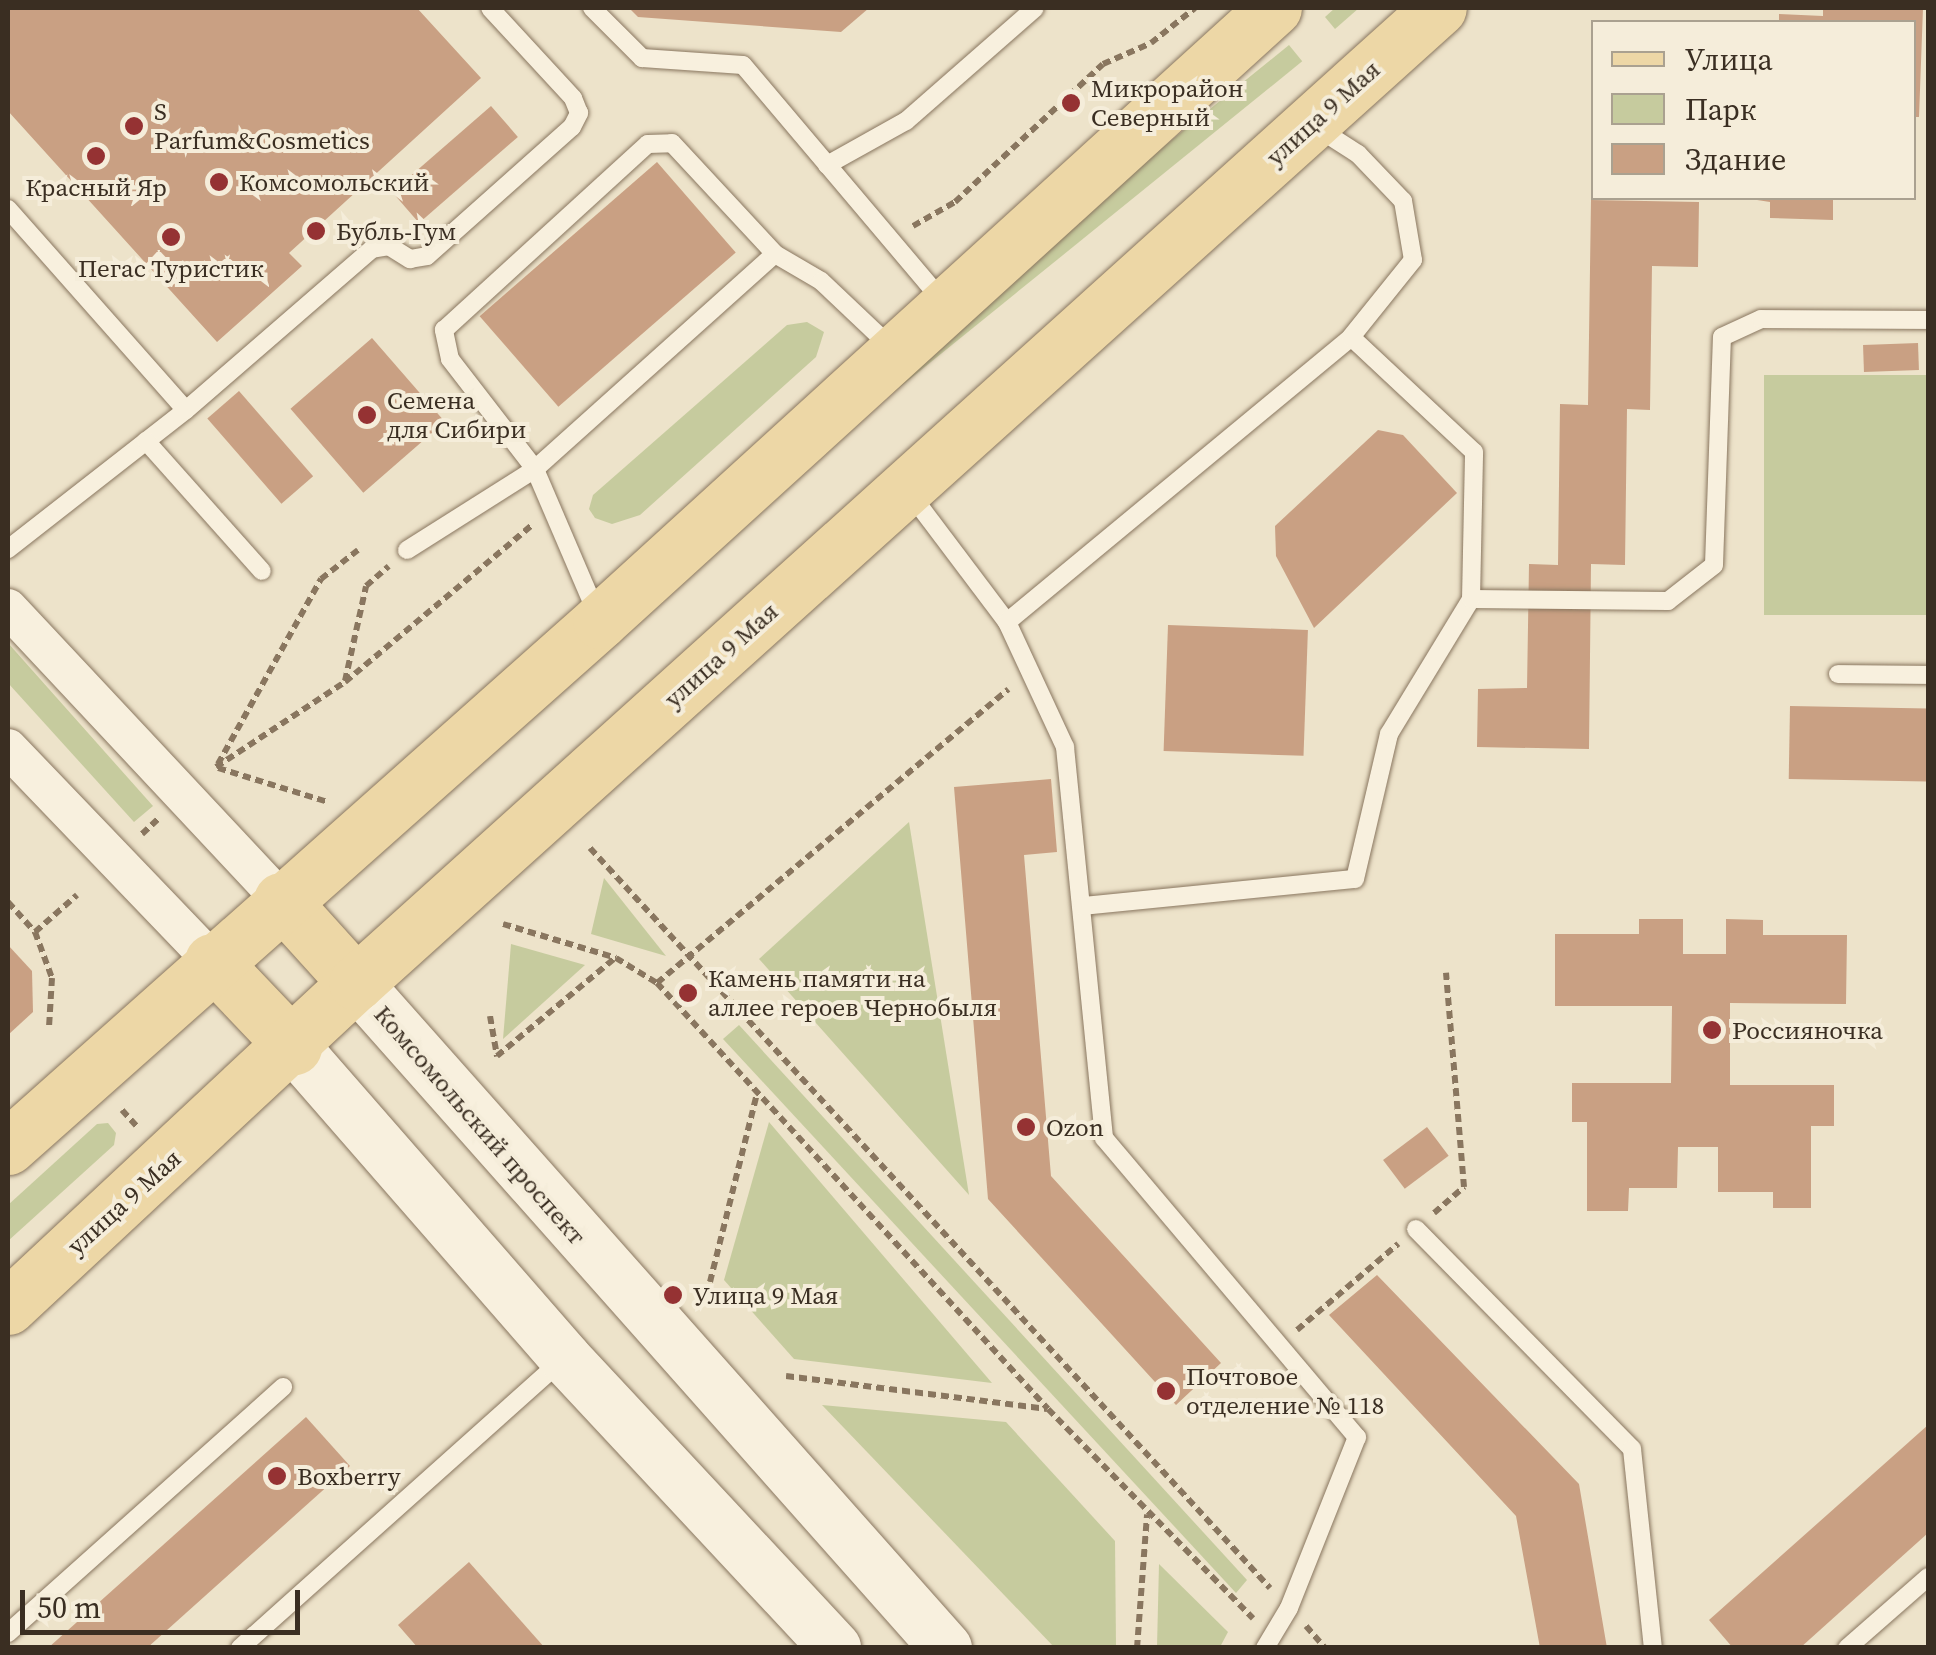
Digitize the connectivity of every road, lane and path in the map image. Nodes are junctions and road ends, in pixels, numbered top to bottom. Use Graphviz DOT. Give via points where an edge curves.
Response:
graph roads {
  1 [pos="490,8"];
  2 [pos="592,8"];
  3 [pos="1035,8"];
  4 [pos="1195,8"];
  5 [pos="1274,8"];
  6 [pos="1439,8"];
  7 [pos="1311,123"];
  8 [pos="827,166"];
  9 [pos="8,210"];
  10 [pos="886,242"];
  11 [pos="776,254"];
  12 [pos="948,308"];
  13 [pos="1928,320"];
  14 [pos="1351,337"];
  15 [pos="896,353"];
  16 [pos="186,410"];
  17 [pos="146,440"];
  18 [pos="535,469"];
  19 [pos="906,488"];
  20 [pos="550,510"];
  21 [pos="8,549"];
  22 [pos="358,550"];
  23 [pos="407,550"];
  24 [pos="262,571"];
  25 [pos="1471,599"];
  26 [pos="8,608"];
  27 [pos="600,620"];
  28 [pos="1006,622"];
  29 [pos="1029,672"];
  30 [pos="1838,674"];
  31 [pos="1928,675"];
  32 [pos="345,682"];
  33 [pos="8,748"];
  34 [pos="216,768"];
  35 [pos="328,802"];
  36 [pos="159,818"];
  37 [pos="142,834"];
  38 [pos="590,848"];
  39 [pos="77,895"];
  40 [pos="281,900"];
  41 [pos="8,902"];
  42 [pos="1083,906"];
  43 [pos="503,924"];
  44 [pos="35,932"];
  45 [pos="690,954"];
  46 [pos="616,958"];
  47 [pos="212,961"];
  48 [pos="1446,974"];
  49 [pos="356,984"];
  50 [pos="657,984"];
  51 [pos="490,1016"];
  52 [pos="49,1027"];
  53 [pos="294,1047"];
  54 [pos="758,1093"];
  55 [pos="8,1147"];
  56 [pos="1416,1229"];
  57 [pos="710,1282"];
  58 [pos="8,1307"];
  59 [pos="1277,1347"];
  60 [pos="566,1358"];
  61 [pos="786,1376"];
  62 [pos="283,1387"];
  63 [pos="1048,1409"];
  64 [pos="1147,1513"];
  65 [pos="1928,1577"];
  66 [pos="1290,1608"];
  67 [pos="8,1633"];
  68 [pos="1269,1642"];
  69 [pos="240,1648"];
  70 [pos="835,1648"];
  71 [pos="946,1648"];
  72 [pos="1137,1648"];
  73 [pos="1325,1648"];
  74 [pos="1653,1648"];
  75 [pos="1847,1648"];
  1 -- 16 [label="lane" via="573,98 579,113 572,128 428,256 410,259 389,246 372,249"];
  2 -- 8 [label="lane" via="642,58 743,64"];
  3 -- 8 [label="lane" via="906,121"];
  4 -- 10 [label="path" via="1151,43 1104,64 956,202"];
  5 -- 12 [label="main road"];
  6 -- 7 [label="main road, улица 9 Мая"];
  7 -- 14 [label="lane" via="1358,154 1403,201 1413,260"];
  7 -- 19 [label="main road, улица 9 Мая"];
  8 -- 10 [label="lane"];
  9 -- 16 [label="lane"];
  10 -- 12 [label="lane"];
  11 -- 15 [label="lane" via="821,281"];
  11 -- 18 [label="lane"];
  11 -- 18 [label="lane" via="672,143 648,144 444,330 450,359"];
  12 -- 15 [label="main road"];
  13 -- 25 [label="lane" via="1760,318 1722,337 1714,565 1668,601"];
  14 -- 25 [label="lane" via="1474,452"];
  14 -- 28 [label="lane"];
  15 -- 27 [label="main road"];
  16 -- 17 [label="lane"];
  17 -- 21 [label="lane"];
  17 -- 24 [label="lane"];
  18 -- 20 [label="lane"];
  18 -- 23 [label="lane"];
  19 -- 28 [label="lane"];
  19 -- 49 [label="main road, улица 9 Мая"];
  20 -- 27 [label="lane"];
  20 -- 32 [label="path"];
  22 -- 34 [label="path" via="321,579"];
  23 -- 32 [label="path" via="366,586"];
  25 -- 42 [label="lane" via="1389,734 1354,880"];
  26 -- 40 [label="street, Комсомольский проспект"];
  27 -- 40 [label="main road"];
  28 -- 29 [label="lane"];
  29 -- 42 [label="lane" via="1066,747"];
  29 -- 45 [label="path"];
  30 -- 31 [label="lane"];
  32 -- 34 [label="path"];
  33 -- 47 [label="street"];
  34 -- 35 [label="path"];
  36 -- 37 [label="path"];
  38 -- 45 [label="path"];
  39 -- 44 [label="path"];
  40 -- 47 [label="main road"];
  40 -- 49 [label="main road, Комсомольский проспект"];
  41 -- 44 [label="path"];
  42 -- 59 [label="lane" via="1104,1138"];
  43 -- 46 [label="path"];
  44 -- 52 [label="path" via="52,978"];
  45 -- 50 [label="path"];
  45 -- 66 [label="path"];
  46 -- 50 [label="path"];
  46 -- 51 [label="path" via="498,1056"];
  47 -- 53 [label="main road"];
  47 -- 55 [label="main road"];
  48 -- 56 [label="path" via="1464,1187"];
  49 -- 53 [label="main road, улица 9 Мая"];
  49 -- 71 [label="main road, Комсомольский проспект"];
  50 -- 54 [label="path"];
  53 -- 58 [label="main road, улица 9 Мая"];
  53 -- 60 [label="main road"];
  54 -- 57 [label="path"];
  54 -- 63 [label="path"];
  56 -- 59 [label="path"];
  56 -- 74 [label="lane" via="1632,1449"];
  59 -- 66 [label="lane" via="1357,1437"];
  60 -- 69 [label="lane"];
  60 -- 70 [label="main road"];
  61 -- 63 [label="path"];
  62 -- 67 [label="lane"];
  63 -- 64 [label="path"];
  64 -- 68 [label="path"];
  64 -- 72 [label="path"];
  65 -- 75 [label="lane"];
  66 -- 68 [label="lane"];
  66 -- 73 [label="path"];
}
